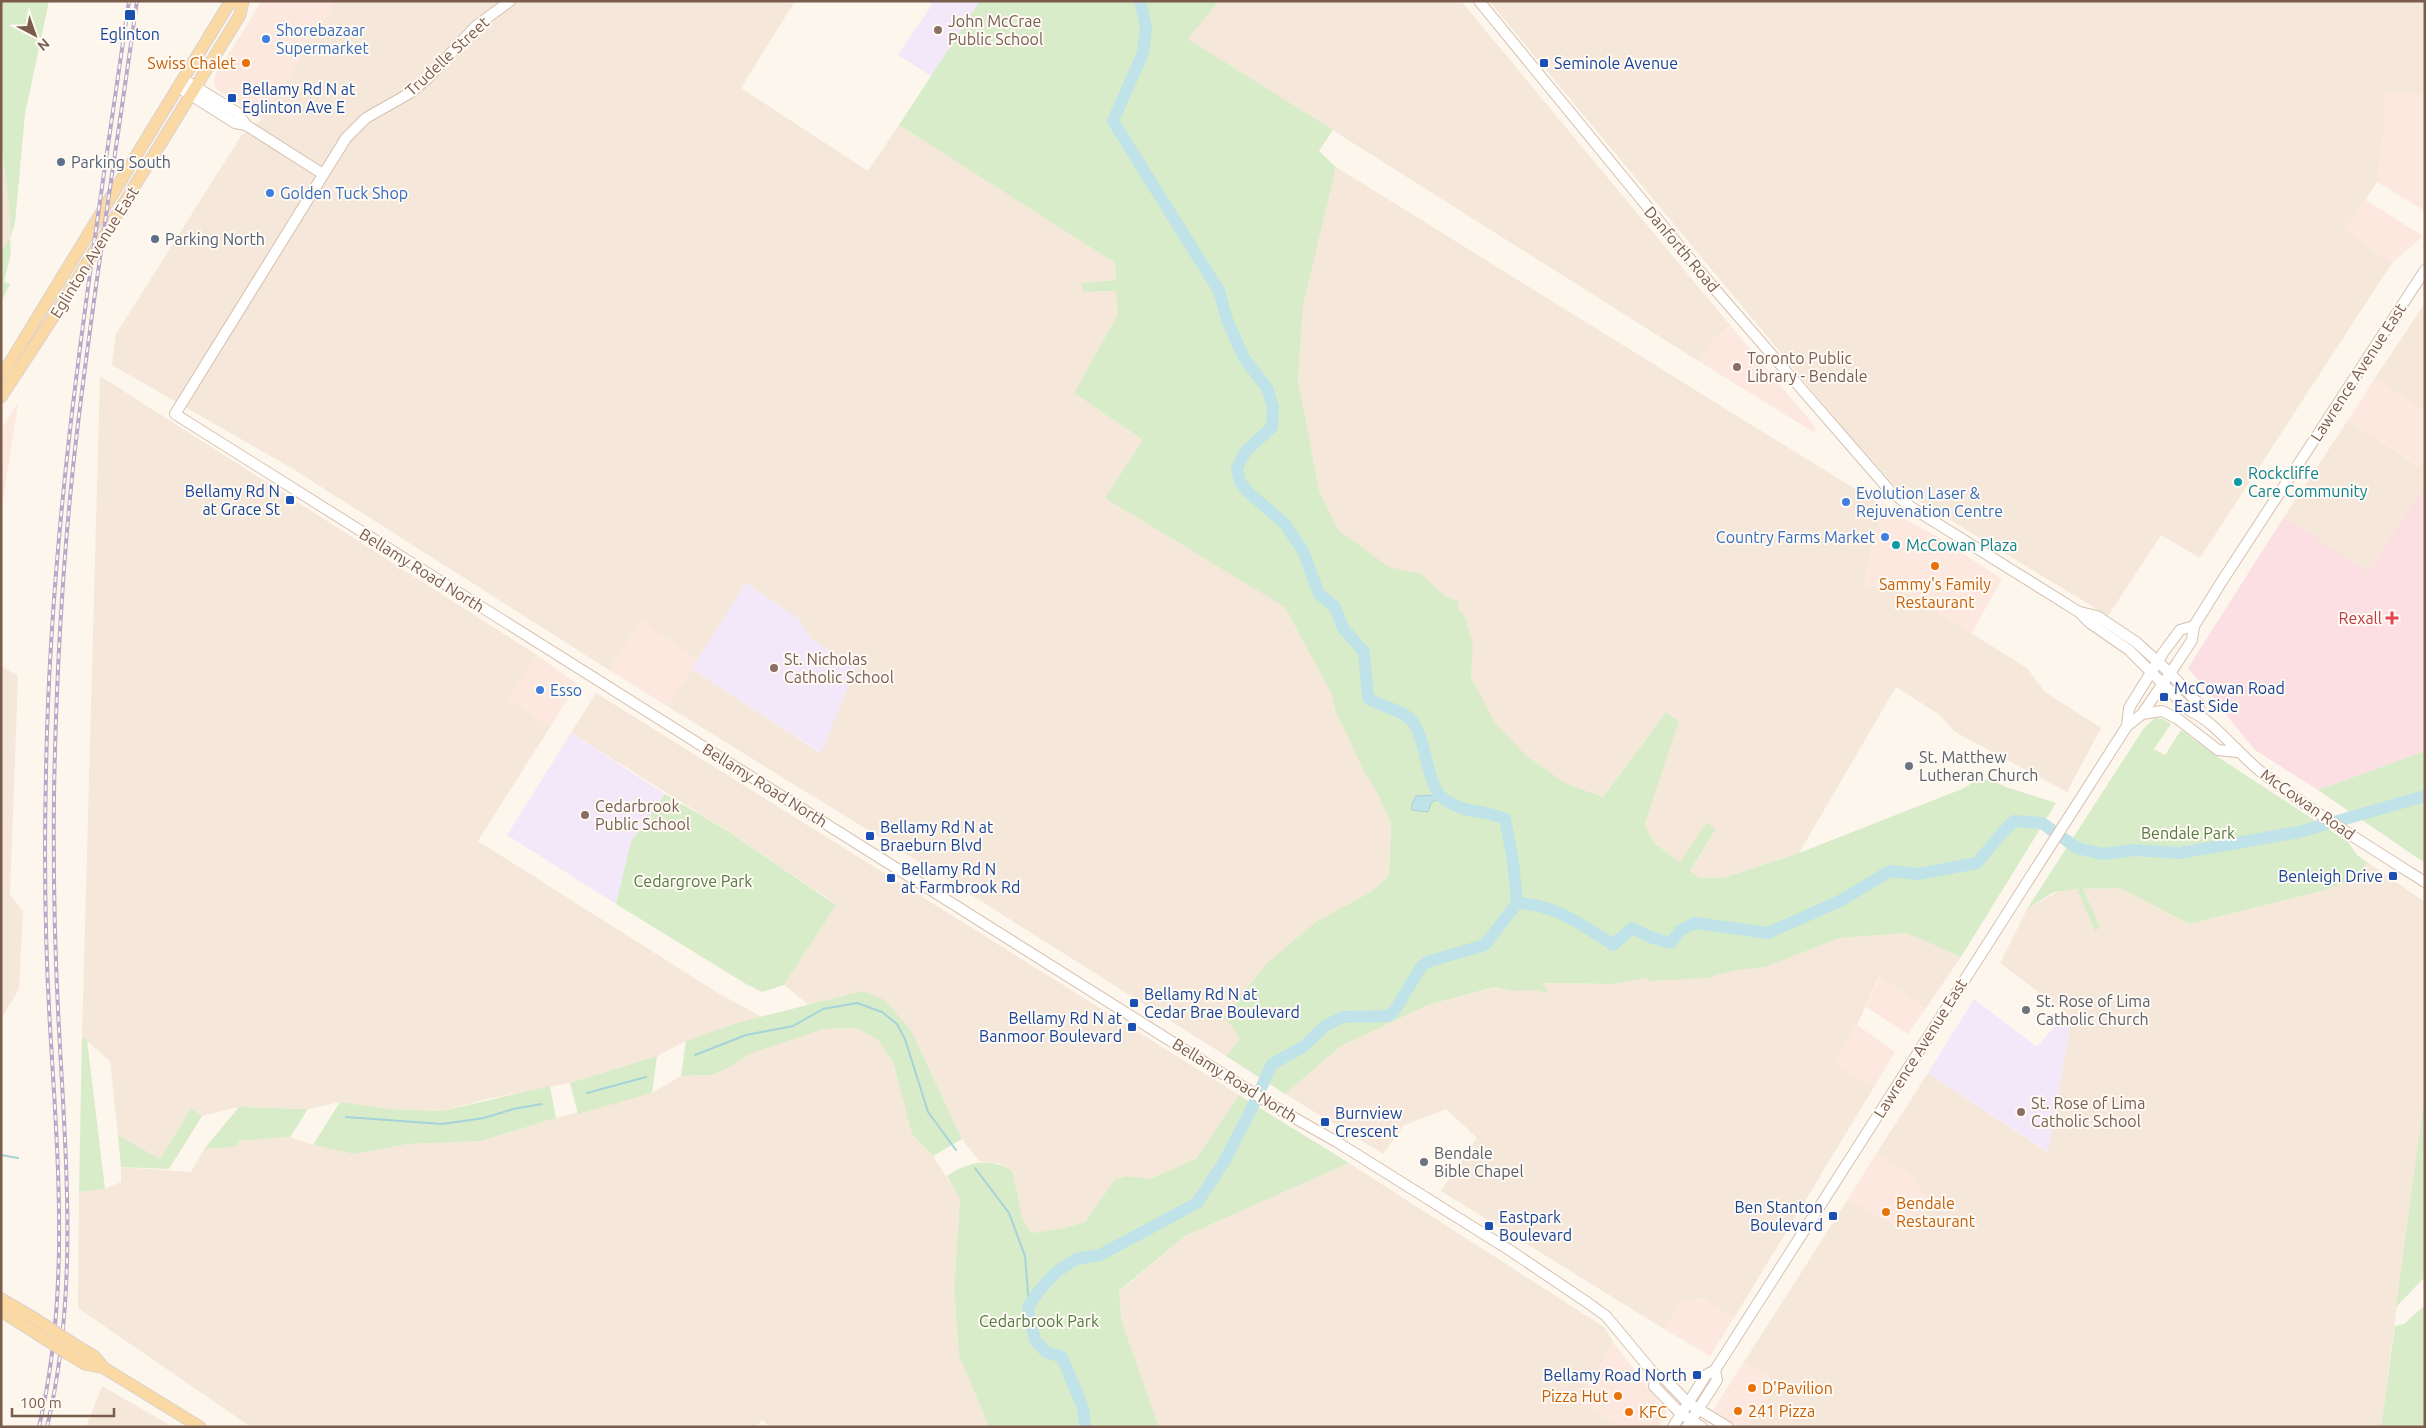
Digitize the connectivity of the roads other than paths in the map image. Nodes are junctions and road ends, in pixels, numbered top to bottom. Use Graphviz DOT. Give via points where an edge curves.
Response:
graph roads {
  1 [pos="233,1"];
  2 [pos="243,1"];
  3 [pos="510,1"];
  4 [pos="1479,1"];
  5 [pos="181,83"];
  6 [pos="193,91"];
  7 [pos="324,174"];
  8 [pos="2425,270"];
  9 [pos="1,377"];
  10 [pos="1,397"];
  11 [pos="1891,492"];
  12 [pos="2079,612"];
  13 [pos="2194,626"];
  14 [pos="2158,662"];
  15 [pos="2152,671"];
  16 [pos="2170,673"];
  17 [pos="2164,684"];
  18 [pos="2142,714"];
  19 [pos="2201,715"];
  20 [pos="2127,726"];
  21 [pos="2238,752"];
  22 [pos="2425,882"];
  23 [pos="1,1299"];
  24 [pos="1,1311"];
  25 [pos="33,1324"];
  26 [pos="1715,1370"];
  27 [pos="1655,1374"];
  28 [pos="1688,1403"];
  29 [pos="1698,1409"];
  30 [pos="1681,1414"];
  31 [pos="1689,1423"];
  32 [pos="200,1427"];
  33 [pos="1673,1427"];
  34 [pos="1702,1427"];
  35 [pos="1728,1427"];
  1 -- 5 [label="main road, Eglinton Avenue East"];
  2 -- 6 [label="main road, Eglinton Avenue East" via="240,15"];
  3 -- 7 [label="main road, Trudelle Street" via="476,26 427,79 357,126"];
  4 -- 11 [label="main road, Danforth Road" via="1695,264"];
  5 -- 6 [label="main road"];
  5 -- 9 [label="main road, Eglinton Avenue East"];
  6 -- 7 [label="main road" via="235,123 246,125"];
  6 -- 10 [label="main road, Eglinton Avenue East"];
  7 -- 27 [label="main road, Bellamy Road North" via="175,414 1277,1108 1511,1251 1606,1316"];
  8 -- 13 [label="main road, Lawrence Avenue East"];
  11 -- 12 [label="main road, McCowan Road" via="1914,510"];
  12 -- 14 [label="main road, McCowan Road" via="2097,616 2136,642"];
  12 -- 15 [label="main road, McCowan Road"];
  13 -- 14 [label="main road, Lawrence Avenue East" via="2180,630"];
  13 -- 16 [label="main road, Lawrence Avenue East" via="2192,640"];
  14 -- 15 [label="main road, Lawrence Avenue East"];
  14 -- 16 [label="main road, McCowan Road"];
  15 -- 17 [label="main road, McCowan Road"];
  15 -- 20 [label="main road, Lawrence Avenue East" via="2129,708"];
  16 -- 17 [label="main road, Lawrence Avenue East"];
  16 -- 19 [label="main road, McCowan Road" via="2198,703"];
  17 -- 18 [label="main road, Lawrence Avenue East"];
  17 -- 19 [label="main road, McCowan Road" via="2190,711"];
  18 -- 20 [label="main road, Lawrence Avenue East"];
  18 -- 21 [label="main road" via="2162,711 2178,719 2218,750"];
  19 -- 21 [label="main road, McCowan Road"];
  20 -- 26 [label="main road, Lawrence Avenue East"];
  21 -- 22 [label="main road, McCowan Road" via="2266,776"];
  23 -- 25 [label="main road"];
  24 -- 25 [label="main road"];
  25 -- 32 [label="main road, bridge" via="73,1350 94,1356 104,1368"];
  26 -- 28 [label="main road, Lawrence Avenue East" via="1706,1375"];
  26 -- 29 [label="main road, Lawrence Avenue East" via="1717,1380"];
  27 -- 28 [label="main road, Bellamy Road North" via="1665,1379"];
  27 -- 30 [label="main road, Bellamy Road North" via="1654,1386"];
  28 -- 29 [label="main road, Bellamy Road North"];
  28 -- 30 [label="main road, Lawrence Avenue East"];
  29 -- 31 [label="main road, Lawrence Avenue East"];
  29 -- 35 [label="main road, Bellamy Road North"];
  30 -- 31 [label="main road, Bellamy Road North"];
  30 -- 33 [label="main road, Lawrence Avenue East"];
  31 -- 34 [label="main road, Bellamy Road North"];
}
